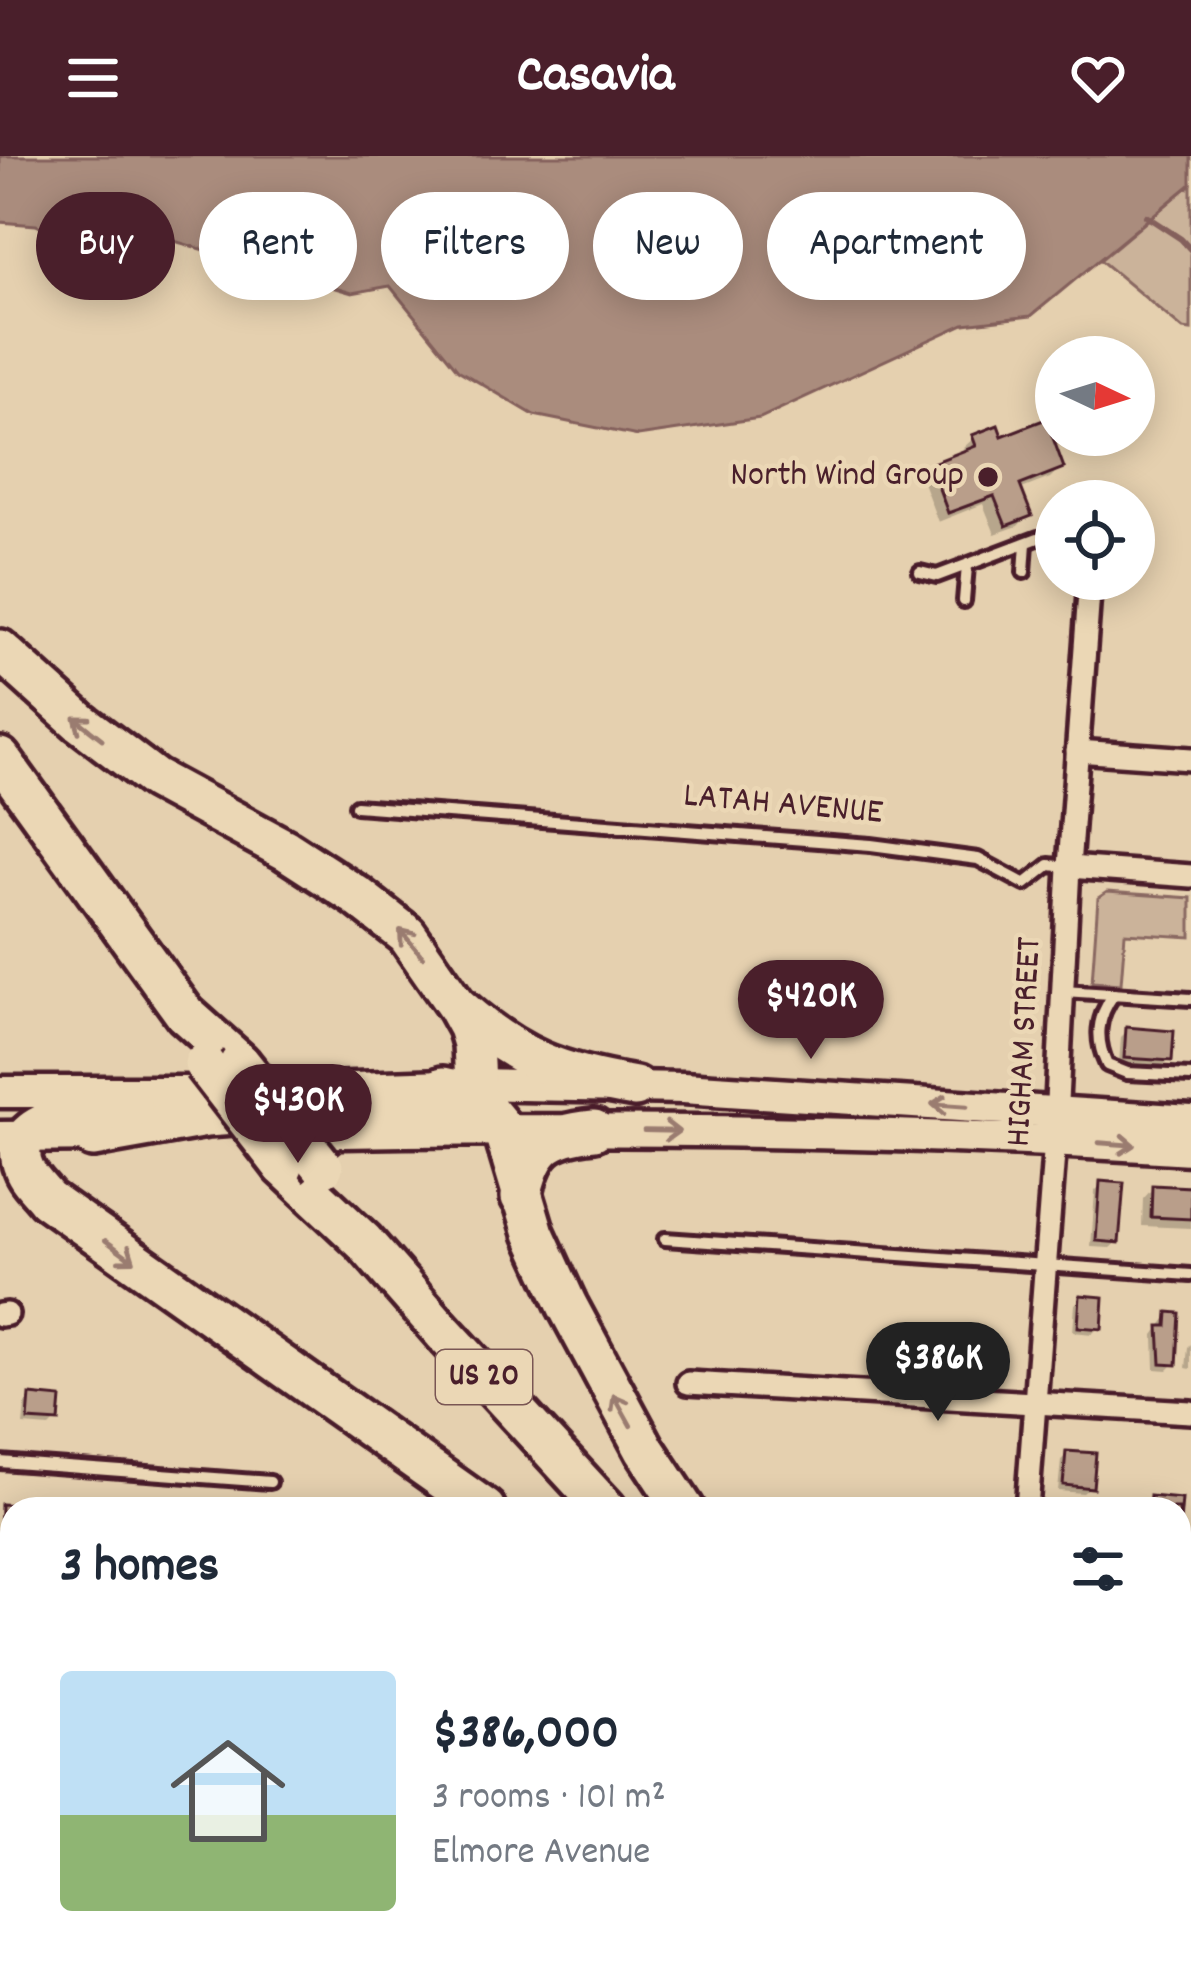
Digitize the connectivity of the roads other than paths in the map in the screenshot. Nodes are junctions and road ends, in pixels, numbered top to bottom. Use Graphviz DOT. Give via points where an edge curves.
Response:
graph roads {
  1 [pos="1035,540"];
  2 [pos="1026,543"];
  3 [pos="967,566"];
  4 [pos="920,572"];
  5 [pos="1024,572"];
  6 [pos="1088,600"];
  7 [pos="964,602"];
  8 [pos="0,650"];
  9 [pos="1077,752"];
  10 [pos="0,758"];
  11 [pos="1191,759"];
  12 [pos="356,806"];
  13 [pos="1069,867"];
  14 [pos="1191,876"];
  15 [pos="1062,991"];
  16 [pos="1114,994"];
  17 [pos="1191,999"];
  18 [pos="457,1006"];
  19 [pos="226,1073"];
  20 [pos="1191,1076"];
  21 [pos="429,1085"];
  22 [pos="635,1087"];
  23 [pos="471,1089"];
  24 [pos="0,1092"];
  25 [pos="1191,1121"];
  26 [pos="1055,1126"];
  27 [pos="502,1129"];
  28 [pos="594,1130"];
  29 [pos="8,1136"];
  30 [pos="93,1137"];
  31 [pos="1191,1149"];
  32 [pos="0,1180"];
  33 [pos="521,1197"];
  34 [pos="47,1199"];
  35 [pos="665,1239"];
  36 [pos="364,1242"];
  37 [pos="1045,1264"];
  38 [pos="1191,1275"];
  39 [pos="688,1383"];
  40 [pos="1037,1401"];
  41 [pos="1191,1412"];
  42 [pos="0,1462"];
  43 [pos="270,1481"];
  44 [pos="467,1497"];
  45 [pos="595,1497"];
  46 [pos="676,1497"];
  47 [pos="1028,1497"];
  1 -- 2 [label="lane"];
  2 -- 3 [label="lane"];
  2 -- 5 [label="lane"];
  3 -- 4 [label="lane" via="937,576"];
  3 -- 7 [label="lane"];
  6 -- 9 [label="street, HIGHAM STREET"];
  18 -- 8 [label="highway, one-way" via="391,922 286,850 155,779"];
  9 -- 11 [label="street"];
  9 -- 13 [label="street, HIGHAM STREET"];
  10 -- 19 [label="highway, US 20"];
  12 -- 13 [label="lane, LATAH AVENUE" via="871,845 978,859 1025,884 1049,865"];
  13 -- 14 [label="street, LATAH AVENUE"];
  13 -- 15 [label="street, HIGHAM STREET"];
  15 -- 16 [label="lane"];
  15 -- 26 [label="street, HIGHAM STREET"];
  16 -- 17 [label="lane"];
  16 -- 20 [label="lane" via="1098,1039 1107,1065"];
  18 -- 22 [label="highway" via="544,1065"];
  18 -- 23 [label="highway" via="472,1044"];
  19 -- 21 [label="street"];
  19 -- 24 [label="street"];
  19 -- 29 [label="highway" via="146,1108 81,1112"];
  19 -- 36 [label="highway, US 20, bridge" via="283,1166"];
  19 -- 36 [label="highway, US 20, bridge" via="323,1167"];
  21 -- 23 [label="highway"];
  22 -- 23 [label="street"];
  26 -- 22 [label="street, one-way" via="756,1092"];
  23 -- 27 [label="highway"];
  23 -- 30 [label="highway" via="438,1109 206,1117"];
  25 -- 26 [label="street"];
  28 -- 26 [label="street, one-way" via="965,1135"];
  26 -- 31 [label="street, one-way"];
  26 -- 37 [label="street, HIGHAM STREET"];
  27 -- 28 [label="street"];
  27 -- 30 [label="street"];
  27 -- 33 [label="highway"];
  28 -- 33 [label="highway" via="540,1148"];
  29 -- 30 [label="street"];
  29 -- 34 [label="highway"];
  32 -- 34 [label="highway"];
  46 -- 33 [label="highway, one-way" via="588,1347"];
  34 -- 44 [label="highway, one-way"];
  35 -- 37 [label="lane"];
  36 -- 45 [label="highway, US 20"];
  37 -- 38 [label="lane"];
  37 -- 40 [label="street, HIGHAM STREET"];
  39 -- 40 [label="street"];
  40 -- 41 [label="street"];
  40 -- 47 [label="street, HIGHAM STREET"];
  42 -- 43 [label="lane"];
}
